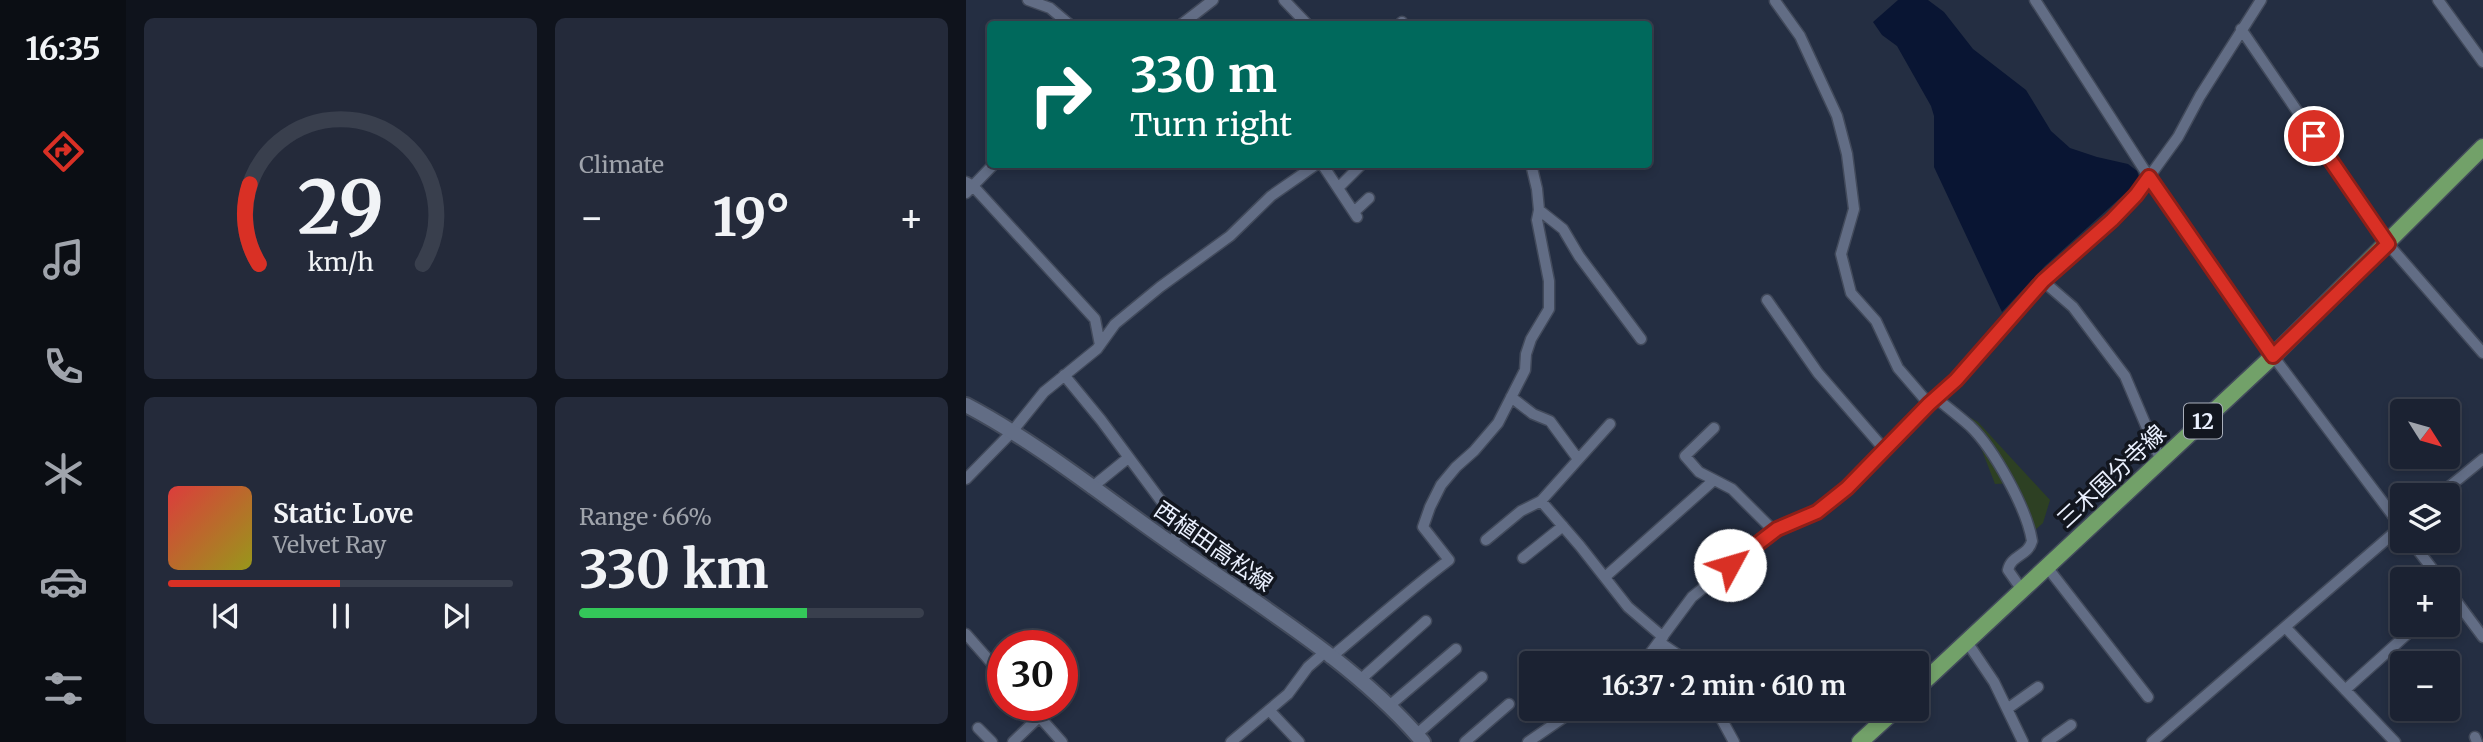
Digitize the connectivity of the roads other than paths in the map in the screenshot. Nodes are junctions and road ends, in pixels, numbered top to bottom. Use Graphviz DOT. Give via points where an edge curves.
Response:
graph roads {
  1 [pos="1028,0"];
  2 [pos="1213,0"];
  3 [pos="1284,0"];
  4 [pos="2035,0"];
  5 [pos="2261,0"];
  6 [pos="2438,0"];
  7 [pos="1775,1"];
  8 [pos="1065,21"];
  9 [pos="1186,21"];
  10 [pos="1304,21"];
  11 [pos="2241,29"];
  12 [pos="2483,62"];
  13 [pos="2483,147"];
  14 [pos="990,168"];
  15 [pos="1314,168"];
  16 [pos="1323,168"];
  17 [pos="1358,168"];
  18 [pos="1532,168"];
  19 [pos="2149,177"];
  20 [pos="968,187"];
  21 [pos="1338,188"];
  22 [pos="1369,198"];
  23 [pos="1539,210"];
  24 [pos="2388,244"];
  25 [pos="2043,281"];
  26 [pos="1767,300"];
  27 [pos="1095,319"];
  28 [pos="1115,324"];
  29 [pos="1641,339"];
  30 [pos="1100,345"];
  31 [pos="2483,353"];
  32 [pos="2273,356"];
  33 [pos="1063,375"];
  34 [pos="1511,397"];
  35 [pos="1933,401"];
  36 [pos="966,405"];
  37 [pos="1610,424"];
  38 [pos="1714,428"];
  39 [pos="1011,433"];
  40 [pos="1884,449"];
  41 [pos="1128,458"];
  42 [pos="2483,458"];
  43 [pos="1578,459"];
  44 [pos="2161,461"];
  45 [pos="966,479"];
  46 [pos="1714,480"];
  47 [pos="2453,483"];
  48 [pos="1091,488"];
  49 [pos="1541,501"];
  50 [pos="2390,511"];
  51 [pos="1563,526"];
  52 [pos="1774,531"];
  53 [pos="2390,537"];
  54 [pos="1486,540"];
  55 [pos="1173,545"];
  56 [pos="2420,553"];
  57 [pos="1523,558"];
  58 [pos="2047,567"];
  59 [pos="2431,567"];
  60 [pos="1605,578"];
  61 [pos="2022,590"];
  62 [pos="2460,606"];
  63 [pos="1426,621"];
  64 [pos="2286,628"];
  65 [pos="966,634"];
  66 [pos="2404,637"];
  67 [pos="2483,637"];
  68 [pos="1661,639"];
  69 [pos="1967,642"];
  70 [pos="1456,649"];
  71 [pos="1652,651"];
  72 [pos="1676,651"];
  73 [pos="1327,655"];
  74 [pos="987,658"];
  75 [pos="1482,677"];
  76 [pos="1929,677"];
  77 [pos="1360,680"];
  78 [pos="2038,687"];
  79 [pos="2345,690"];
  80 [pos="2148,697"];
  81 [pos="1509,704"];
  82 [pos="1389,706"];
  83 [pos="2007,709"];
  84 [pos="1269,710"];
  85 [pos="1035,721"];
  86 [pos="1043,721"];
  87 [pos="1559,721"];
  88 [pos="1723,721"];
  89 [pos="1882,721"];
  90 [pos="2071,725"];
  91 [pos="978,728"];
  92 [pos="1420,738"];
  93 [pos="992,742"];
  94 [pos="1013,742"];
  95 [pos="1062,742"];
  96 [pos="1231,742"];
  97 [pos="1299,742"];
  98 [pos="1465,742"];
  99 [pos="1528,742"];
  100 [pos="1734,742"];
  101 [pos="1860,742"];
  102 [pos="2023,742"];
  103 [pos="2048,742"];
  104 [pos="2152,742"];
  105 [pos="2395,742"];
  1 -- 8 [label="street" via="1050,8"];
  2 -- 9 [label="street"];
  3 -- 10 [label="street"];
  4 -- 19 [label="street"];
  5 -- 11 [label="street"];
  6 -- 12 [label="street"];
  7 -- 35 [label="street" via="1800,36 1837,116 1847,154 1854,209 1841,254 1851,293 1876,321 1898,368"];
  11 -- 19 [label="street" via="2178,137"];
  11 -- 24 [label="street"];
  13 -- 24 [label="main road, 三木国分寺線 / 12"];
  14 -- 20 [label="street"];
  15 -- 28 [label="street" via="1271,196 1230,236"];
  16 -- 21 [label="street"];
  17 -- 21 [label="street"];
  18 -- 23 [label="street"];
  19 -- 25 [label="street" via="2112,220"];
  19 -- 32 [label="street"];
  20 -- 27 [label="street"];
  21 -- 22 [label="street" via="1355,215"];
  23 -- 29 [label="street" via="1563,229"];
  23 -- 34 [label="street" via="1549,309 1531,339 1525,370"];
  24 -- 31 [label="street"];
  24 -- 32 [label="main road, 三木国分寺線 / 12"];
  25 -- 35 [label="street"];
  25 -- 44 [label="street" via="2073,307 2125,376"];
  26 -- 40 [label="street" via="1818,373"];
  27 -- 28 [label="street"];
  27 -- 30 [label="street"];
  28 -- 30 [label="street"];
  30 -- 33 [label="street"];
  32 -- 44 [label="main road, 三木国分寺線 / 12"];
  32 -- 50 [label="street"];
  33 -- 39 [label="street"];
  33 -- 41 [label="street"];
  34 -- 43 [label="street" via="1550,421"];
  34 -- 73 [label="street" via="1498,423 1455,467 1430,507 1423,527 1449,561"];
  35 -- 40 [label="street"];
  35 -- 61 [label="street" via="1971,427 2022,508 2032,541 2008,570"];
  36 -- 39 [label="main road, 西植田高松線"];
  37 -- 43 [label="street"];
  38 -- 46 [label="street" via="1685,456"];
  39 -- 45 [label="street"];
  39 -- 48 [label="main road, 西植田高松線"];
  40 -- 52 [label="street" via="1817,512"];
  41 -- 48 [label="street"];
  41 -- 55 [label="street" via="1179,525"];
  42 -- 47 [label="street"];
  43 -- 49 [label="street"];
  44 -- 58 [label="main road, 三木国分寺線 / 12"];
  46 -- 52 [label="street" via="1732,489"];
  46 -- 60 [label="street"];
  48 -- 55 [label="main road, 西植田高松線"];
  49 -- 51 [label="street"];
  49 -- 54 [label="street"];
  51 -- 57 [label="street"];
  51 -- 60 [label="street"];
  52 -- 68 [label="street" via="1692,597"];
  53 -- 64 [label="street"];
  55 -- 73 [label="main road, 西植田高松線"];
  56 -- 59 [label="street"];
  58 -- 61 [label="main road, 三木国分寺線 / 12"];
  58 -- 80 [label="street"];
  60 -- 68 [label="street"];
  61 -- 69 [label="main road, 三木国分寺線 / 12"];
  62 -- 67 [label="street"];
  63 -- 77 [label="street"];
  64 -- 79 [label="street"];
  64 -- 104 [label="street"];
  65 -- 74 [label="street"];
  66 -- 79 [label="street"];
  68 -- 71 [label="street"];
  68 -- 72 [label="street"];
  69 -- 76 [label="main road, 三木国分寺線 / 12"];
  69 -- 83 [label="street"];
  70 -- 82 [label="street"];
  73 -- 77 [label="main road, 西植田高松線"];
  73 -- 84 [label="street" via="1308,667"];
  75 -- 92 [label="street"];
  77 -- 82 [label="main road, 西植田高松線"];
  78 -- 83 [label="street"];
  79 -- 105 [label="street"];
  81 -- 98 [label="street"];
  82 -- 92 [label="main road, 西植田高松線"];
  83 -- 102 [label="street"];
  84 -- 96 [label="street"];
  84 -- 97 [label="street"];
  85 -- 94 [label="street"];
  86 -- 95 [label="street"];
  87 -- 99 [label="street"];
  88 -- 100 [label="street"];
  89 -- 101 [label="main road"];
  90 -- 103 [label="street"];
  91 -- 93 [label="street"];
}
